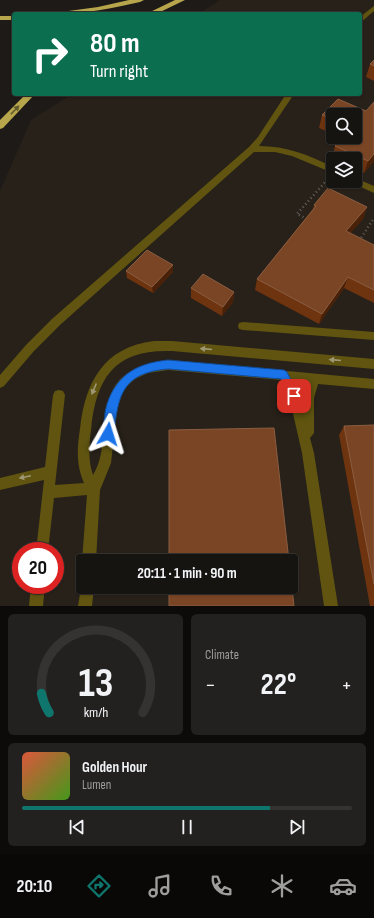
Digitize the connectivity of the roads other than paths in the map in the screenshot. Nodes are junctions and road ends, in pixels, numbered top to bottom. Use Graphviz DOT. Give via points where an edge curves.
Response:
graph roads {
  1 [pos="140,0"];
  2 [pos="181,0"];
  3 [pos="374,8"];
  4 [pos="76,12"];
  5 [pos="154,12"];
  6 [pos="0,18"];
  7 [pos="12,18"];
  8 [pos="362,19"];
  9 [pos="29,96"];
  10 [pos="289,96"];
  11 [pos="0,126"];
  12 [pos="252,149"];
  13 [pos="326,167"];
  14 [pos="362,184"];
  15 [pos="374,190"];
  16 [pos="243,326"];
  17 [pos="374,336"];
  18 [pos="374,364"];
  19 [pos="284,375"];
  20 [pos="316,378"];
  21 [pos="0,383"];
  22 [pos="374,384"];
  23 [pos="59,395"];
  24 [pos="308,452"];
  25 [pos="51,472"];
  26 [pos="0,484"];
  27 [pos="94,488"];
  28 [pos="48,492"];
  29 [pos="43,542"];
  30 [pos="89,554"];
  31 [pos="37,594"];
  32 [pos="86,594"];
  33 [pos="36,606"];
  34 [pos="85,606"];
  35 [pos="331,606"];
  1 -- 4 [label="highway"];
  2 -- 5 [label="highway"];
  3 -- 8 [label="lane"];
  6 -- 7 [label="highway"];
  11 -- 9 [label="highway, one-way"];
  10 -- 12 [label="lane"];
  12 -- 13 [label="lane" via="290,151"];
  12 -- 21 [label="lane" via="56,322"];
  14 -- 15 [label="lane"];
  16 -- 17 [label="lane"];
  18 -- 27 [label="lane, one-way" via="172,346 152,345 131,350 113,361 99,377 91,396 86,416 83,460 88,479"];
  19 -- 20 [label="lane"];
  19 -- 24 [label="lane" via="294,396"];
  19 -- 27 [label="lane" via="168,364 138,371 117,391 112,405 104,469"];
  20 -- 22 [label="lane"];
  20 -- 24 [label="lane" via="308,398"];
  23 -- 25 [label="lane"];
  24 -- 35 [label="lane"];
  25 -- 26 [label="lane, one-way"];
  25 -- 28 [label="lane"];
  27 -- 28 [label="lane"];
  27 -- 30 [label="lane"];
  28 -- 29 [label="lane"];
  31 -- 33 [label="lane"];
  32 -- 34 [label="lane"];
}
